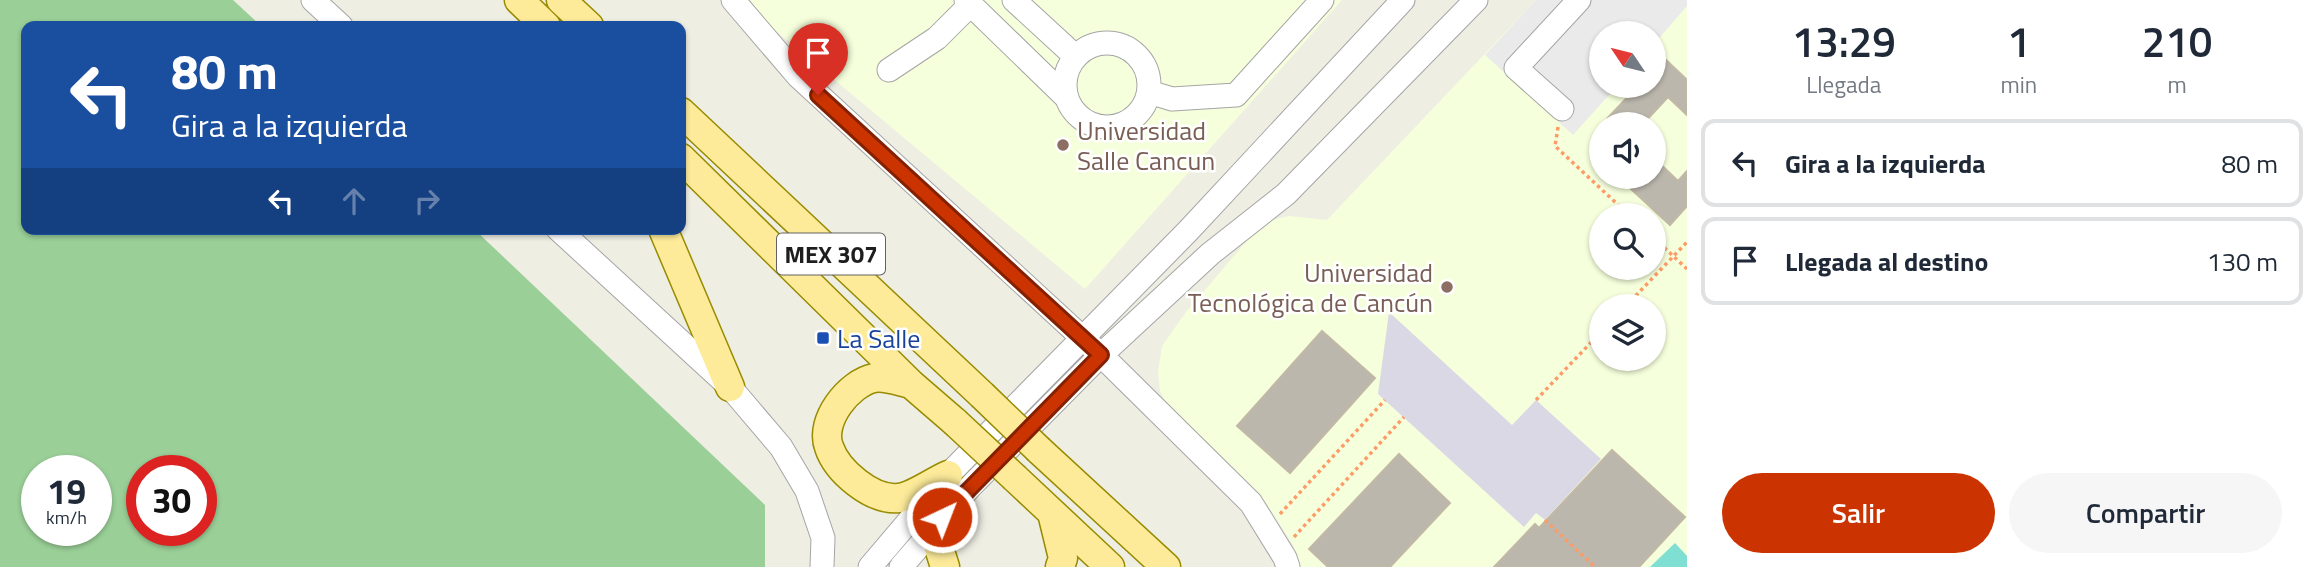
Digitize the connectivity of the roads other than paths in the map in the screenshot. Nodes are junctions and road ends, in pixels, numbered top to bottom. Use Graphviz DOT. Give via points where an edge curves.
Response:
graph roads {
  1 [pos="313,0"];
  2 [pos="519,0"];
  3 [pos="561,0"];
  4 [pos="733,0"];
  5 [pos="1322,0"];
  6 [pos="1403,0"];
  7 [pos="1476,0"];
  8 [pos="1577,0"];
  9 [pos="968,2"];
  10 [pos="1020,3"];
  11 [pos="336,21"];
  12 [pos="540,21"];
  13 [pos="584,21"];
  14 [pos="1076,57"];
  15 [pos="890,70"];
  16 [pos="1149,92"];
  17 [pos="1067,98"];
  18 [pos="1562,109"];
  19 [pos="686,117"];
  20 [pos="686,163"];
  21 [pos="1188,231"];
  22 [pos="565,235"];
  23 [pos="666,235"];
  24 [pos="1210,254"];
  25 [pos="1083,340"];
  26 [pos="1101,355"];
  27 [pos="911,384"];
  28 [pos="730,387"];
  29 [pos="947,475"];
  30 [pos="1052,513"];
  31 [pos="942,517"];
  32 [pos="1284,559"];
  33 [pos="1109,566"];
  34 [pos="822,567"];
  35 [pos="870,567"];
  36 [pos="901,567"];
  37 [pos="945,567"];
  38 [pos="1060,567"];
  39 [pos="1166,567"];
  1 -- 11 [label="street"];
  2 -- 12 [label="main road"];
  3 -- 13 [label="main road"];
  4 -- 25 [label="street" via="798,76"];
  5 -- 16 [label="street" via="1236,95 1172,99"];
  6 -- 21 [label="street"];
  7 -- 24 [label="street" via="1286,194"];
  8 -- 18 [label="street" via="1516,68"];
  9 -- 15 [label="street" via="937,38"];
  9 -- 17 [label="street"];
  10 -- 14 [label="street"];
  14 -- 16 [label="street" via="1100,43 1126,47 1145,66"];
  14 -- 17 [label="street" via="1066,76"];
  16 -- 17 [label="street" via="1136,117 1110,127 1084,120"];
  19 -- 39 [label="main road, MEX 307, bridge"];
  20 -- 27 [label="main road, MEX 307"];
  21 -- 24 [label="street"];
  21 -- 25 [label="street"];
  22 -- 28 [label="street"];
  23 -- 28 [label="main road"];
  24 -- 26 [label="street"];
  25 -- 26 [label="street"];
  25 -- 29 [label="street"];
  26 -- 31 [label="street"];
  26 -- 32 [label="street" via="1251,503"];
  27 -- 29 [label="main road" via="876,377 850,388 832,414 827,445 842,470 868,491 899,498"];
  27 -- 30 [label="main road, MEX 307, bridge"];
  28 -- 34 [label="street" via="781,447 807,491 823,538"];
  29 -- 35 [label="street"];
  30 -- 33 [label="main road, MEX 307"];
  30 -- 38 [label="main road" via="1063,558"];
  31 -- 36 [label="street"];
  31 -- 37 [label="main road" via="939,548"];
}
